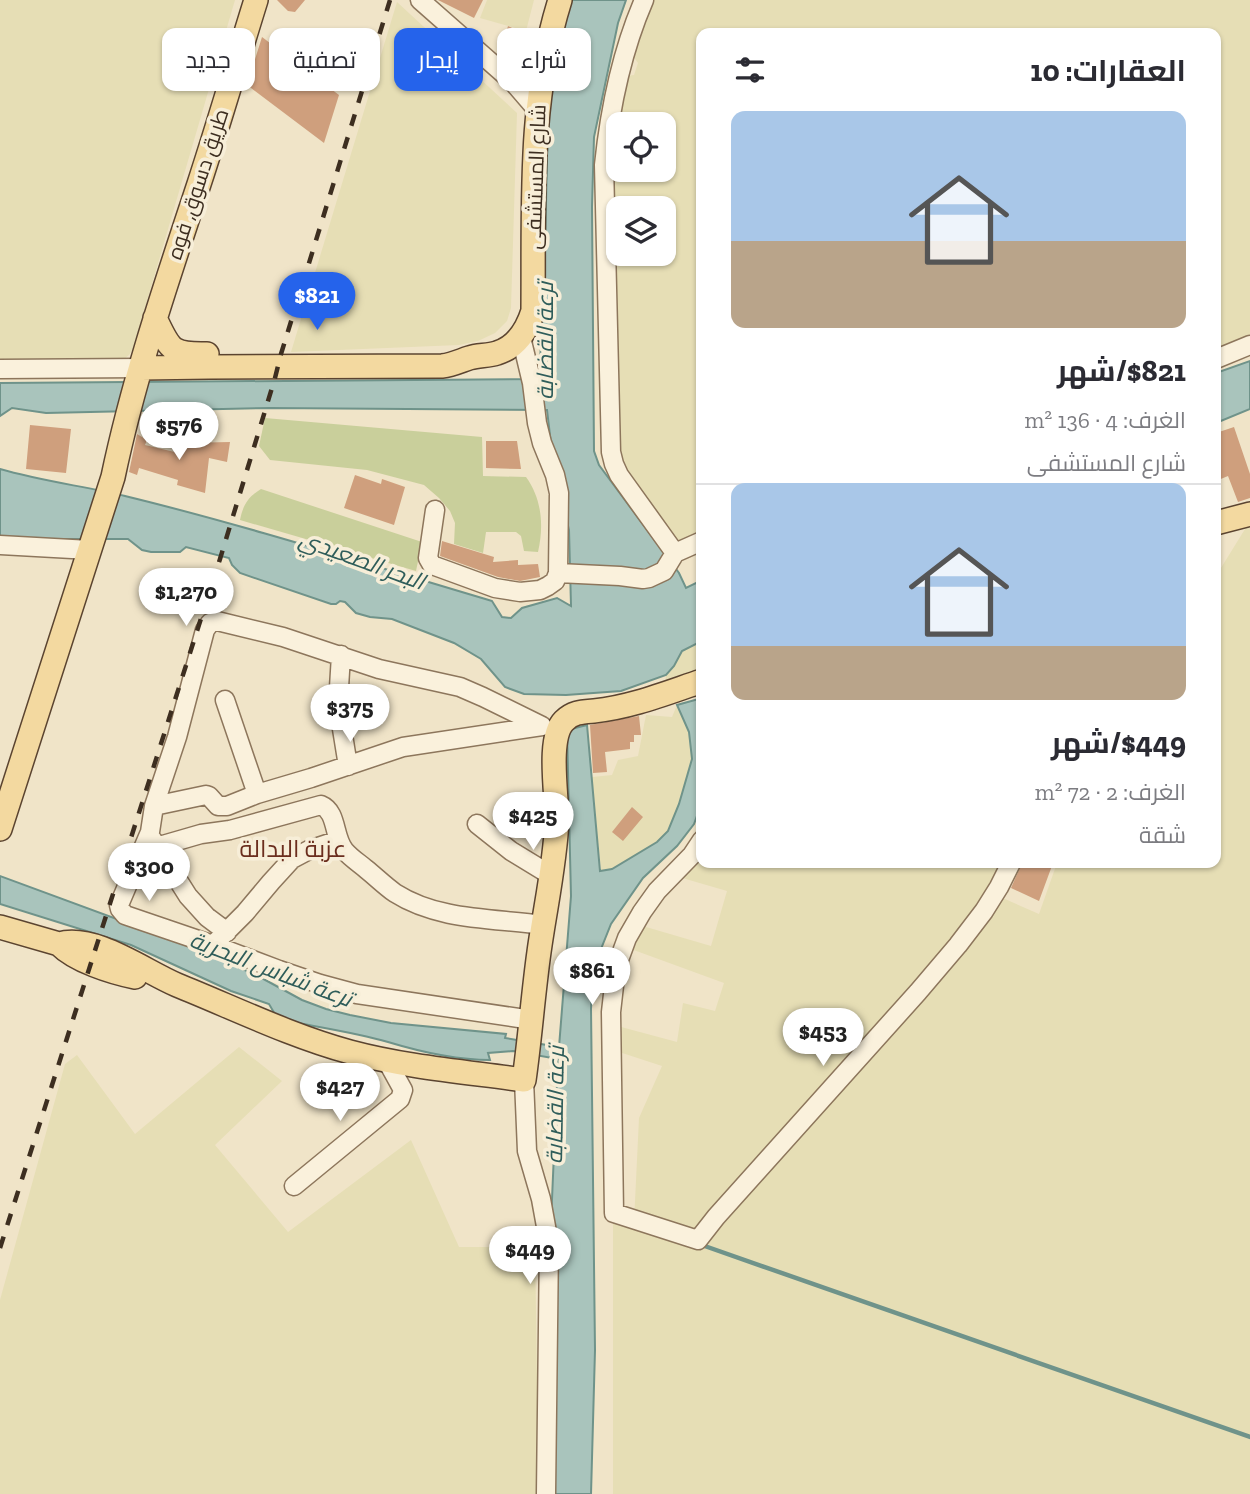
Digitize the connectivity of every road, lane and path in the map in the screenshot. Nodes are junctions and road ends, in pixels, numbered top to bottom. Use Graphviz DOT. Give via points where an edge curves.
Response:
graph roads {
  1 [pos="256,0"];
  2 [pos="420,0"];
  3 [pos="560,0"];
  4 [pos="645,0"];
  5 [pos="537,110"];
  6 [pos="155,318"];
  7 [pos="521,337"];
  8 [pos="1250,345"];
  9 [pos="1221,357"];
  10 [pos="211,360"];
  11 [pos="0,369"];
  12 [pos="141,369"];
  13 [pos="435,510"];
  14 [pos="1250,514"];
  15 [pos="1221,522"];
  16 [pos="696,544"];
  17 [pos="0,545"];
  18 [pos="91,545"];
  19 [pos="675,553"];
  20 [pos="558,573"];
  21 [pos="341,655"];
  22 [pos="696,683"];
  23 [pos="225,701"];
  24 [pos="569,718"];
  25 [pos="348,765"];
  26 [pos="257,794"];
  27 [pos="153,806"];
  28 [pos="477,824"];
  29 [pos="0,829"];
  30 [pos="153,839"];
  31 [pos="339,840"];
  32 [pos="696,849"];
  33 [pos="1009,868"];
  34 [pos="552,876"];
  35 [pos="543,925"];
  36 [pos="0,926"];
  37 [pos="227,932"];
  38 [pos="213,945"];
  39 [pos="530,1036"];
  40 [pos="387,1060"];
  41 [pos="524,1080"];
  42 [pos="294,1186"];
  43 [pos="546,1494"];
  1 -- 6 [label="main road, طريق دسوق, فوه"];
  2 -- 5 [label="street" via="513,82"];
  3 -- 5 [label="main road, شارع المستشفى"];
  4 -- 19 [label="street" via="615,87 604,165 611,452 619,475"];
  5 -- 7 [label="main road, شارع المستشفى" via="533,311"];
  6 -- 10 [label="main road" via="174,350"];
  6 -- 12 [label="main road, طريق دسوق, فوه"];
  7 -- 10 [label="main road" via="498,353 468,358 434,353"];
  7 -- 20 [label="street" via="542,443 559,494"];
  8 -- 9 [label="street"];
  10 -- 12 [label="main road"];
  11 -- 12 [label="street"];
  12 -- 18 [label="main road, طريق دسوق, فوه"];
  13 -- 20 [label="street" via="428,558 436,568 520,592 548,586"];
  14 -- 15 [label="main road"];
  16 -- 19 [label="street"];
  17 -- 18 [label="street"];
  18 -- 29 [label="main road"];
  19 -- 20 [label="street" via="664,571 649,578"];
  21 -- 24 [label="street"];
  21 -- 25 [label="street" via="338,704"];
  21 -- 27 [label="street" via="283,637 210,623"];
  22 -- 24 [label="main road"];
  23 -- 26 [label="street"];
  24 -- 25 [label="street" via="403,747"];
  24 -- 34 [label="main road" via="555,741"];
  25 -- 26 [label="street"];
  26 -- 27 [label="street" via="227,806 218,806 206,795"];
  27 -- 30 [label="street"];
  28 -- 34 [label="street"];
  30 -- 31 [label="street" via="230,830 321,805 331,813"];
  30 -- 37 [label="street" via="188,897"];
  30 -- 38 [label="street" via="120,909 125,915"];
  31 -- 35 [label="street" via="351,857 396,893 430,909"];
  31 -- 37 [label="street" via="292,859"];
  32 -- 33 [label="street" via="657,891 627,938 616,968 611,1012 614,1213 698,1240 919,992 984,911"];
  34 -- 35 [label="main road"];
  35 -- 39 [label="main road"];
  36 -- 40 [label="main road" via="58,944 96,947 316,1042"];
  37 -- 38 [label="street"];
  38 -- 39 [label="street" via="320,984"];
  39 -- 41 [label="main road"];
  40 -- 41 [label="main road"];
  40 -- 42 [label="street" via="402,1090 400,1099"];
  41 -- 43 [label="street" via="527,1151 549,1243"];
}
